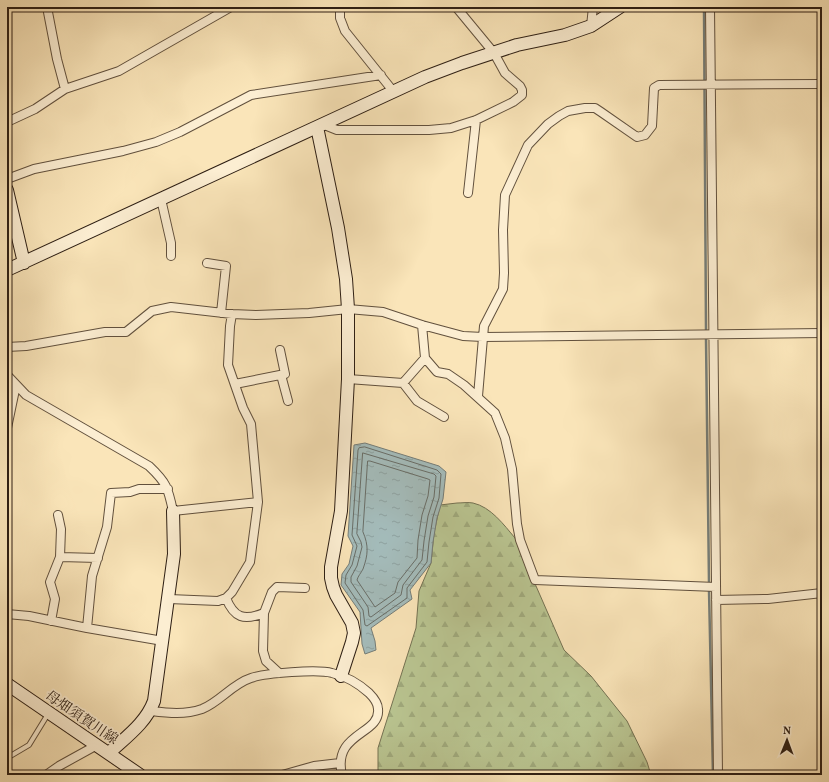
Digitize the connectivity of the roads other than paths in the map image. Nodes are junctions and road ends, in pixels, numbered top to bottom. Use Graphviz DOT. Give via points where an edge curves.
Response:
graph roads {
  1 [pos="47,7"];
  2 [pos="231,7"];
  3 [pos="340,7"];
  4 [pos="456,7"];
  5 [pos="593,7"];
  6 [pos="620,7"];
  7 [pos="710,7"];
  8 [pos="591,26"];
  9 [pos="494,52"];
  10 [pos="381,75"];
  11 [pos="822,84"];
  12 [pos="710,86"];
  13 [pos="65,89"];
  14 [pos="393,91"];
  15 [pos="476,120"];
  16 [pos="7,122"];
  17 [pos="320,125"];
  18 [pos="7,179"];
  19 [pos="7,190"];
  20 [pos="468,193"];
  21 [pos="161,199"];
  22 [pos="171,256"];
  23 [pos="24,263"];
  24 [pos="207,264"];
  25 [pos="7,270"];
  26 [pos="348,309"];
  27 [pos="221,313"];
  28 [pos="232,314"];
  29 [pos="422,325"];
  30 [pos="822,333"];
  31 [pos="714,334"];
  32 [pos="483,337"];
  33 [pos="7,347"];
  34 [pos="280,350"];
  35 [pos="426,358"];
  36 [pos="7,375"];
  37 [pos="281,375"];
  38 [pos="348,379"];
  39 [pos="403,383"];
  40 [pos="235,384"];
  41 [pos="16,385"];
  42 [pos="478,396"];
  43 [pos="288,401"];
  44 [pos="444,417"];
  45 [pos="7,428"];
  46 [pos="168,489"];
  47 [pos="258,502"];
  48 [pos="173,511"];
  49 [pos="58,515"];
  50 [pos="60,557"];
  51 [pos="98,558"];
  52 [pos="716,587"];
  53 [pos="305,588"];
  54 [pos="822,593"];
  55 [pos="226,598"];
  56 [pos="168,599"];
  57 [pos="716,600"];
  58 [pos="264,613"];
  59 [pos="7,614"];
  60 [pos="51,621"];
  61 [pos="87,628"];
  62 [pos="163,641"];
  63 [pos="279,673"];
  64 [pos="341,676"];
  65 [pos="7,684"];
  66 [pos="151,711"];
  67 [pos="49,712"];
  68 [pos="97,745"];
  69 [pos="109,753"];
  70 [pos="7,758"];
  71 [pos="340,763"];
  72 [pos="46,775"];
  73 [pos="140,775"];
  74 [pos="282,775"];
  75 [pos="342,775"];
  76 [pos="718,775"];
  1 -- 13 [label="street"];
  2 -- 13 [label="street" via="119,71"];
  3 -- 10 [label="street" via="340,18 345,30"];
  4 -- 9 [label="street"];
  5 -- 8 [label="street"];
  6 -- 8 [label="street"];
  7 -- 12 [label="street"];
  8 -- 9 [label="street"];
  9 -- 14 [label="street"];
  9 -- 15 [label="street" via="505,73 520,86 522,95"];
  10 -- 14 [label="street"];
  10 -- 18 [label="street" via="251,95 156,142 34,169"];
  11 -- 12 [label="street"];
  12 -- 31 [label="street"];
  12 -- 32 [label="street" via="659,85 654,88 652,126 645,135 637,137 595,108 586,108 568,111 559,116 528,145 505,195 503,289 484,326"];
  13 -- 16 [label="street" via="35,109"];
  14 -- 17 [label="street"];
  15 -- 17 [label="street" via="451,128 429,130 337,130"];
  15 -- 20 [label="street"];
  17 -- 21 [label="street"];
  17 -- 26 [label="street" via="346,279"];
  19 -- 23 [label="street"];
  21 -- 22 [label="street" via="171,243"];
  21 -- 23 [label="street"];
  23 -- 25 [label="street"];
  24 -- 27 [label="street" via="226,266"];
  26 -- 28 [label="street" via="263,315"];
  26 -- 29 [label="street" via="383,312"];
  26 -- 38 [label="street"];
  27 -- 28 [label="street"];
  27 -- 33 [label="street" via="170,307 152,311 126,332 105,332"];
  28 -- 40 [label="street" via="228,365"];
  29 -- 32 [label="street" via="463,336"];
  29 -- 35 [label="street"];
  30 -- 31 [label="street"];
  31 -- 32 [label="street"];
  31 -- 52 [label="street"];
  32 -- 42 [label="street"];
  34 -- 37 [label="street" via="285,374"];
  35 -- 39 [label="street"];
  35 -- 42 [label="street" via="437,372 448,374"];
  36 -- 41 [label="street"];
  37 -- 40 [label="street"];
  37 -- 43 [label="street"];
  38 -- 39 [label="street"];
  38 -- 64 [label="street" via="341,511 331,567 333,587 354,633"];
  39 -- 44 [label="street" via="417,401"];
  40 -- 47 [label="street" via="251,424"];
  41 -- 45 [label="street"];
  41 -- 46 [label="street" via="26,395 149,466 163,479"];
  42 -- 52 [label="street" via="495,413 505,438 512,469 520,540 535,580"];
  46 -- 48 [label="street"];
  46 -- 51 [label="street" via="111,493 108,527"];
  47 -- 48 [label="street"];
  47 -- 55 [label="street" via="250,562"];
  48 -- 56 [label="street" via="174,554"];
  49 -- 50 [label="street" via="61,529"];
  50 -- 51 [label="street"];
  50 -- 60 [label="street" via="50,582 55,599"];
  51 -- 61 [label="street" via="92,576"];
  52 -- 57 [label="street"];
  53 -- 58 [label="street" via="277,587 272,592"];
  54 -- 57 [label="street" via="768,599"];
  55 -- 56 [label="street" via="218,601"];
  55 -- 58 [label="street" via="232,611 238,615 246,617"];
  56 -- 62 [label="street"];
  57 -- 76 [label="street"];
  58 -- 63 [label="street" via="263,651 266,661"];
  59 -- 60 [label="street"];
  60 -- 61 [label="street"];
  61 -- 62 [label="street"];
  62 -- 66 [label="street"];
  63 -- 64 [label="street" via="316,671"];
  63 -- 66 [label="street" via="239,683 202,709 179,714"];
  64 -- 71 [label="street" via="363,687 374,698 378,708 377,719 346,745"];
  65 -- 67 [label="street, 母畑須賀川線"];
  66 -- 69 [label="street" via="140,725"];
  67 -- 68 [label="street, 母畑須賀川線"];
  67 -- 70 [label="lane" via="29,745"];
  68 -- 69 [label="street, 母畑須賀川線"];
  68 -- 72 [label="street"];
  69 -- 73 [label="street, 母畑須賀川線"];
  71 -- 74 [label="street" via="314,766"];
  71 -- 75 [label="street"];
}
